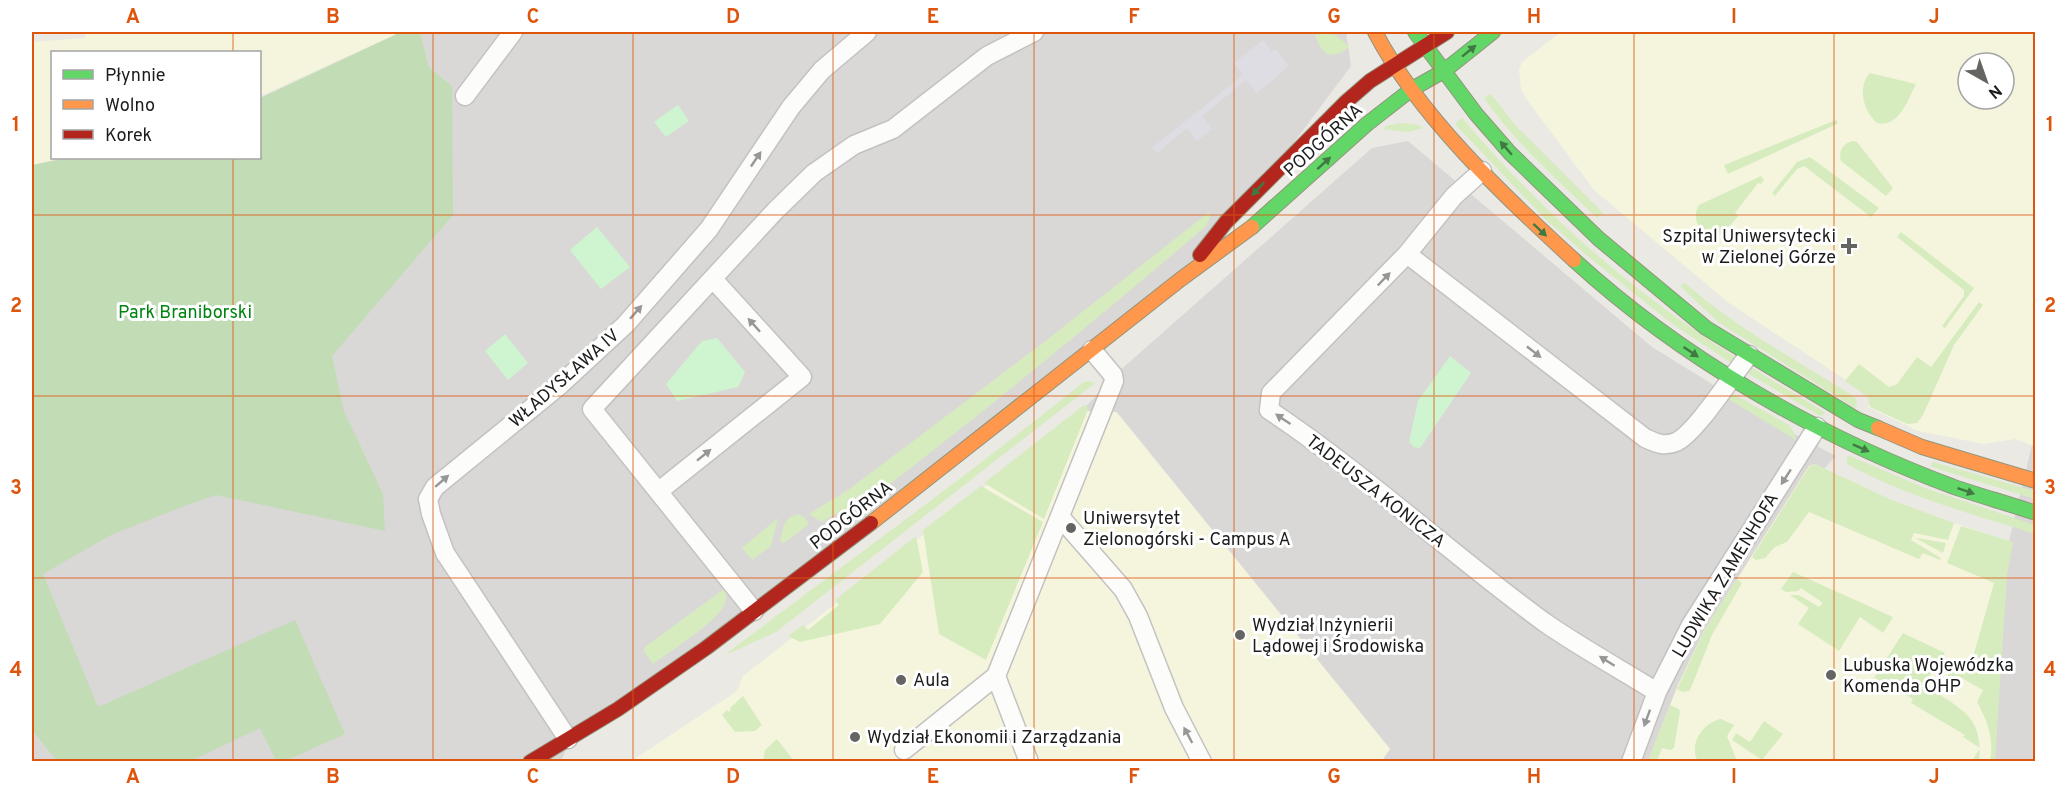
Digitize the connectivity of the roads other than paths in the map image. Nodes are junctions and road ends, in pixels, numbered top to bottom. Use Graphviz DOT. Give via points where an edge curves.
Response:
graph roads {
  1 [pos="513,32"];
  2 [pos="867,32"];
  3 [pos="1034,32"];
  4 [pos="1375,32"];
  5 [pos="1415,32"];
  6 [pos="1447,32"];
  7 [pos="1493,32"];
  8 [pos="1012,36"];
  9 [pos="1424,46"];
  10 [pos="1395,66"];
  11 [pos="1444,71"];
  12 [pos="1412,89"];
  13 [pos="465,96"];
  14 [pos="1482,171"];
  15 [pos="1499,188"];
  16 [pos="1546,190"];
  17 [pos="1407,254"];
  18 [pos="712,279"];
  19 [pos="1181,279"];
  20 [pos="1092,350"];
  21 [pos="1749,355"];
  22 [pos="1731,378"];
  23 [pos="1850,416"];
  24 [pos="1817,427"];
  25 [pos="2036,481"];
  26 [pos="658,491"];
  27 [pos="2036,513"];
  28 [pos="1061,518"];
  29 [pos="754,611"];
  30 [pos="996,676"];
  31 [pos="1657,692"];
  32 [pos="568,739"];
  33 [pos="904,750"];
  34 [pos="530,762"];
  35 [pos="1029,762"];
  36 [pos="1202,762"];
  37 [pos="1631,762"];
  1 -- 13 [label="street"];
  32 -- 2 [label="street, WŁADYSŁAWA IV, one-way" via="445,552 428,499 435,487 560,385 626,324 709,229 791,107 822,70"];
  3 -- 8 [label="street, WŁADYSŁAWA IV"];
  4 -- 10 [label="street"];
  5 -- 9 [label="street"];
  6 -- 9 [label="street, PODGÓRNA"];
  11 -- 7 [label="street, PODGÓRNA, one-way"];
  8 -- 18 [label="street, WŁADYSŁAWA IV" via="892,129 854,144 814,173"];
  9 -- 10 [label="street, PODGÓRNA"];
  9 -- 11 [label="street"];
  10 -- 12 [label="street"];
  10 -- 19 [label="street, PODGÓRNA, one-way" via="1370,81 1288,158 1226,222"];
  11 -- 12 [label="street, PODGÓRNA"];
  16 -- 11 [label="street, one-way" via="1483,122"];
  12 -- 14 [label="street"];
  19 -- 12 [label="street, PODGÓRNA, one-way" via="1242,236"];
  14 -- 15 [label="street"];
  14 -- 17 [label="street, TADEUSZA KONICZA" via="1454,196"];
  15 -- 16 [label="street"];
  15 -- 22 [label="street, one-way" via="1534,225 1603,285 1687,350"];
  16 -- 21 [label="street" via="1706,328"];
  17 -- 22 [label="street, one-way" via="1659,445 1676,442 1691,431"];
  31 -- 17 [label="street, TADEUSZA KONICZA, one-way" via="1546,623 1316,442 1269,410 1270,393"];
  18 -- 26 [label="street, WŁADYSŁAWA IV" via="592,409"];
  26 -- 18 [label="street, one-way" via="802,377"];
  19 -- 20 [label="street, PODGÓRNA"];
  20 -- 28 [label="street" via="1114,381"];
  20 -- 29 [label="street, PODGÓRNA"];
  21 -- 22 [label="street"];
  21 -- 23 [label="street"];
  22 -- 24 [label="street"];
  23 -- 24 [label="street" via="1831,418"];
  23 -- 25 [label="street" via="1922,447"];
  24 -- 27 [label="street, one-way" via="1931,478"];
  24 -- 31 [label="street, LUDWIKA ZAMENHOFA, one-way" via="1691,625"];
  26 -- 29 [label="street, WŁADYSŁAWA IV"];
  28 -- 30 [label="street"];
  36 -- 28 [label="street, one-way" via="1174,708 1138,616 1123,589"];
  29 -- 32 [label="street, PODGÓRNA" via="657,683"];
  30 -- 33 [label="street"];
  30 -- 35 [label="street"];
  31 -- 37 [label="street, LUDWIKA ZAMENHOFA, one-way"];
  32 -- 34 [label="street, PODGÓRNA"];
}
